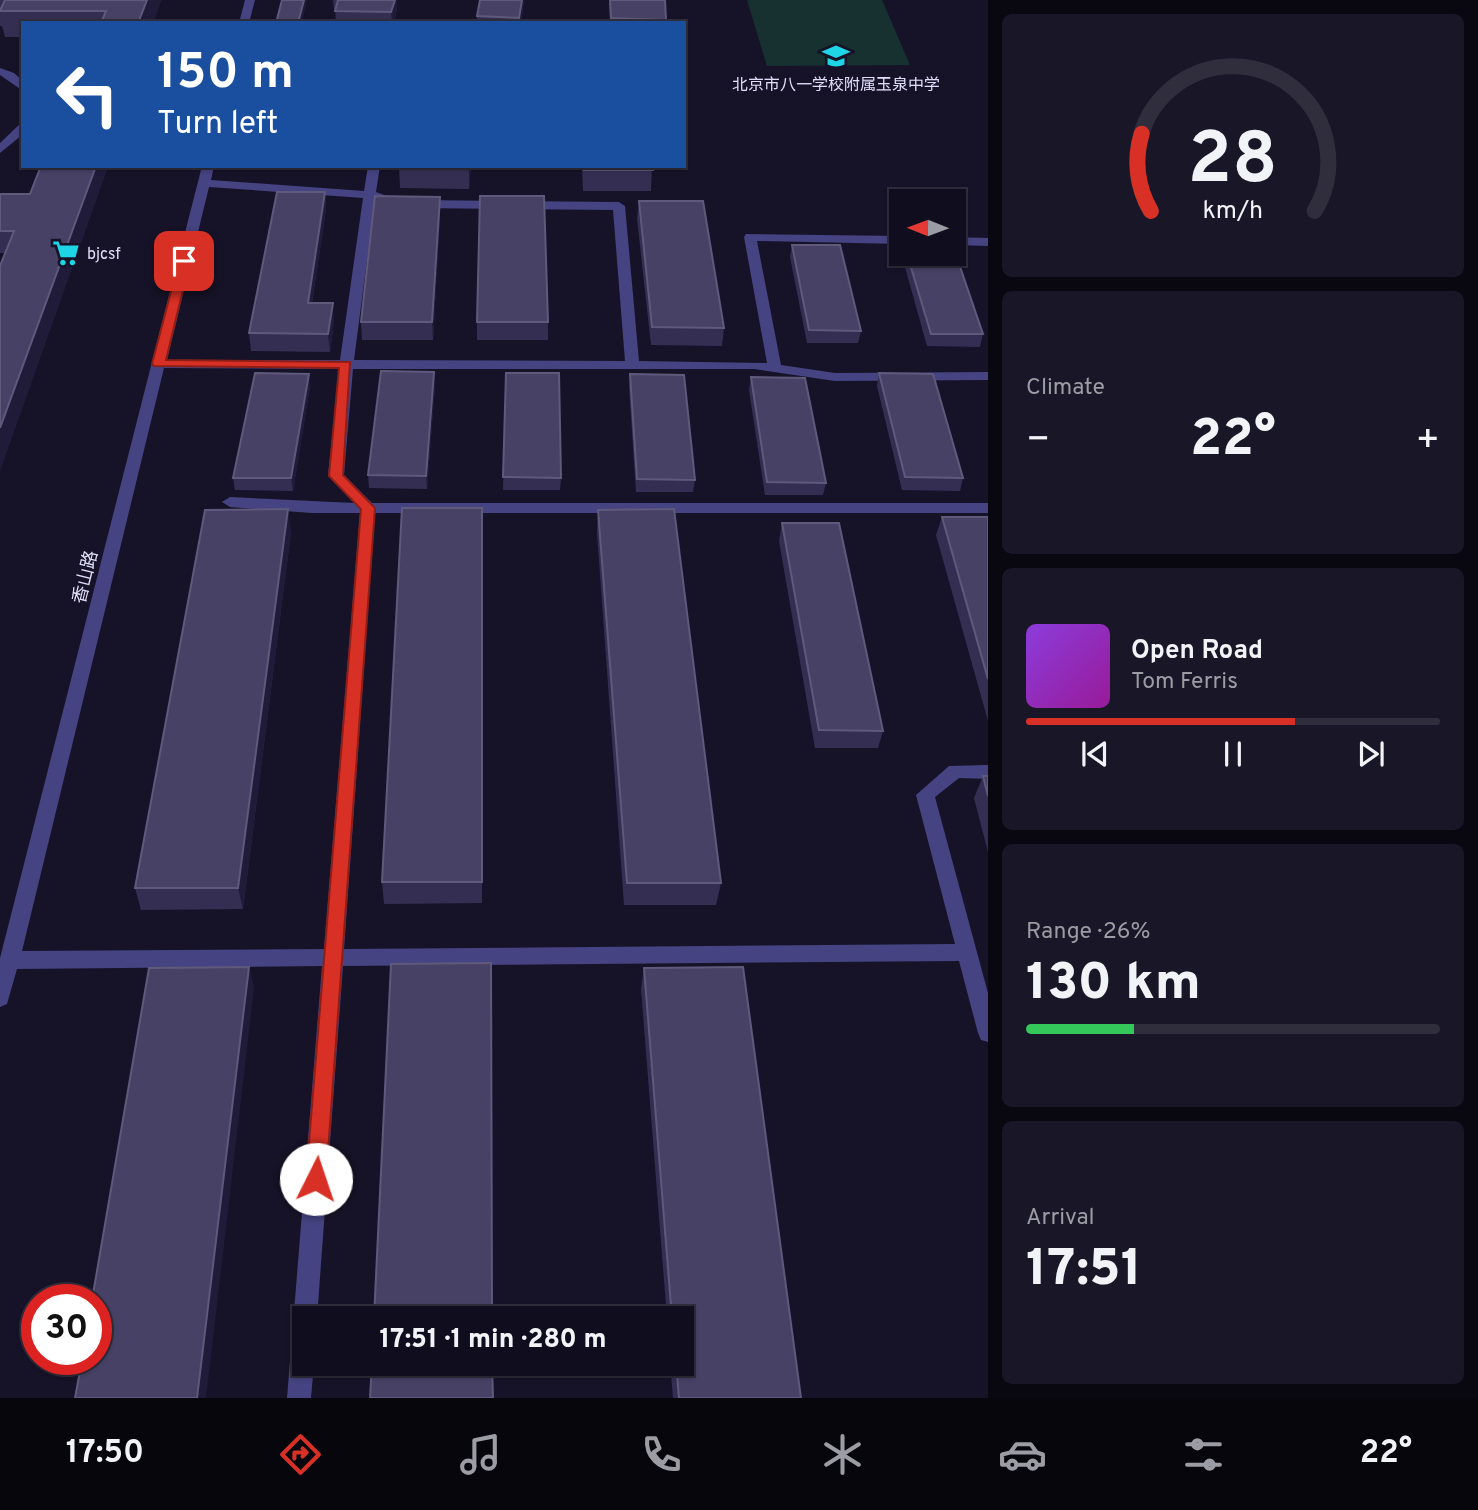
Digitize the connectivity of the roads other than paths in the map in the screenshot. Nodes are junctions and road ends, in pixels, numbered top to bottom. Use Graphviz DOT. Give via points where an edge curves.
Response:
graph roads {
  1 [pos="250,0"];
  2 [pos="245,21"];
  3 [pos="0,71"];
  4 [pos="21,86"];
  5 [pos="21,130"];
  6 [pos="0,149"];
  7 [pos="208,168"];
  8 [pos="374,168"];
  9 [pos="204,183"];
  10 [pos="370,193"];
  11 [pos="889,240"];
  12 [pos="966,241"];
  13 [pos="988,242"];
  14 [pos="159,364"];
  15 [pos="346,364"];
  16 [pos="632,364"];
  17 [pos="775,368"];
  18 [pos="988,376"];
  19 [pos="230,502"];
  20 [pos="368,508"];
  21 [pos="988,508"];
  22 [pos="988,772"];
  23 [pos="967,952"];
  24 [pos="333,957"];
  25 [pos="9,960"];
  26 [pos="0,998"];
  27 [pos="988,1033"];
  28 [pos="306,1306"];
  29 [pos="301,1376"];
  30 [pos="299,1398"];
  1 -- 2 [label="street"];
  3 -- 4 [label="street"];
  5 -- 6 [label="street"];
  7 -- 9 [label="street, 香山路"];
  8 -- 10 [label="street"];
  9 -- 10 [label="street"];
  9 -- 14 [label="street, 香山路"];
  10 -- 15 [label="street"];
  10 -- 16 [label="street" via="414,204 619,206"];
  11 -- 17 [label="street" via="750,237"];
  12 -- 13 [label="street"];
  14 -- 15 [label="street"];
  14 -- 25 [label="street, 香山路"];
  15 -- 16 [label="street"];
  15 -- 20 [label="street" via="336,476"];
  16 -- 17 [label="street"];
  17 -- 18 [label="street" via="835,377"];
  19 -- 20 [label="street"];
  20 -- 21 [label="street"];
  20 -- 24 [label="street"];
  22 -- 23 [label="street" via="955,771 925,795"];
  23 -- 24 [label="street"];
  23 -- 27 [label="street"];
  24 -- 25 [label="street"];
  24 -- 28 [label="street"];
  25 -- 26 [label="street, 香山路"];
  29 -- 30 [label="street"];
}
